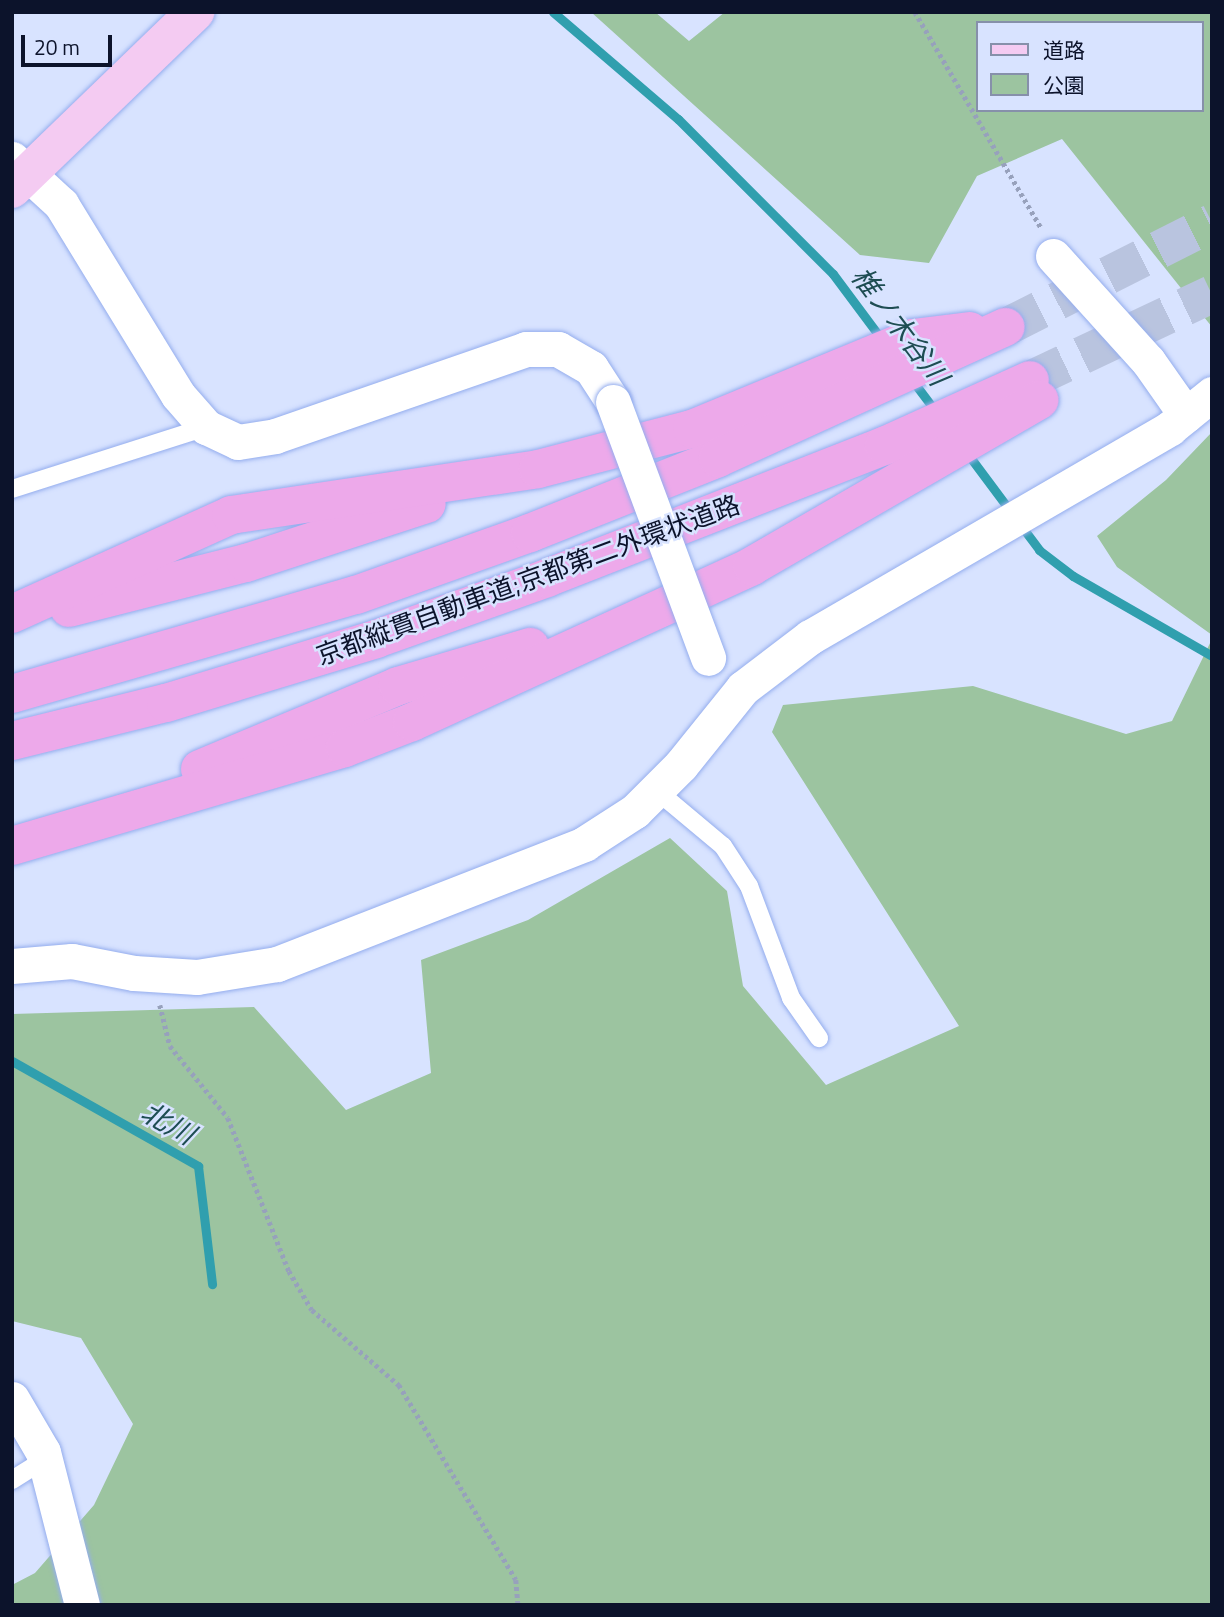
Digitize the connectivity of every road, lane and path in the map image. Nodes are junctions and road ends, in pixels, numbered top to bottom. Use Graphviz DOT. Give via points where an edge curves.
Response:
graph roads {
  1 [pos="195,12"];
  2 [pos="915,12"];
  3 [pos="976,111"];
  4 [pos="977,112"];
  5 [pos="18,175"];
  6 [pos="1052,256"];
  7 [pos="1006,327"];
  8 [pos="871,370"];
  9 [pos="1035,390"];
  10 [pos="1199,404"];
  11 [pos="206,427"];
  12 [pos="925,448"];
  13 [pos="538,469"];
  14 [pos="12,489"];
  15 [pos="12,614"];
  16 [pos="12,623"];
  17 [pos="743,688"];
  18 [pos="12,695"];
  19 [pos="12,741"];
  20 [pos="656,790"];
  21 [pos="12,846"];
  22 [pos="12,966"];
  23 [pos="153,974"];
  24 [pos="819,1038"];
  25 [pos="12,1399"];
  26 [pos="43,1461"];
  27 [pos="12,1480"];
  28 [pos="82,1605"];
  29 [pos="518,1605"];
  1 -- 5 [label="main road"];
  2 -- 3 [label="path"];
  4 -- 6 [label="path"];
  5 -- 11 [label="street" via="61,204 178,396"];
  6 -- 10 [label="street" via="1148,361"];
  7 -- 8 [label="highway, 京都縦貫自動車道;京都第二外環状道路" via="922,349"];
  8 -- 13 [label="highway" via="692,429"];
  8 -- 18 [label="highway, 京都縦貫自動車道;京都第二外環状道路" via="692,468 369,591"];
  9 -- 12 [label="highway, 京都縦貫自動車道;京都第二外環状道路"];
  10 -- 17 [label="street" via="810,637"];
  11 -- 14 [label="lane"];
  11 -- 17 [label="street, bridge" via="238,442 275,436 526,349 558,349 591,368 613,402 708,658 725,681"];
  12 -- 19 [label="highway, 京都縦貫自動車道;京都第二外環状道路" via="738,505 376,639 166,703"];
  12 -- 21 [label="highway" via="752,566 412,722 345,748"];
  13 -- 15 [label="highway" via="231,515"];
  13 -- 16 [label="highway" via="246,563"];
  17 -- 20 [label="street"];
  20 -- 23 [label="street" via="635,811 584,844 352,938 277,964 197,977"];
  20 -- 24 [label="lane" via="723,846 749,886 791,998"];
  22 -- 23 [label="street" via="72,961"];
  23 -- 29 [label="path" via="170,1046 228,1118 289,1271 312,1310 399,1385 516,1580"];
  25 -- 26 [label="street" via="43,1452"];
  26 -- 27 [label="lane"];
  26 -- 28 [label="street"];
}
